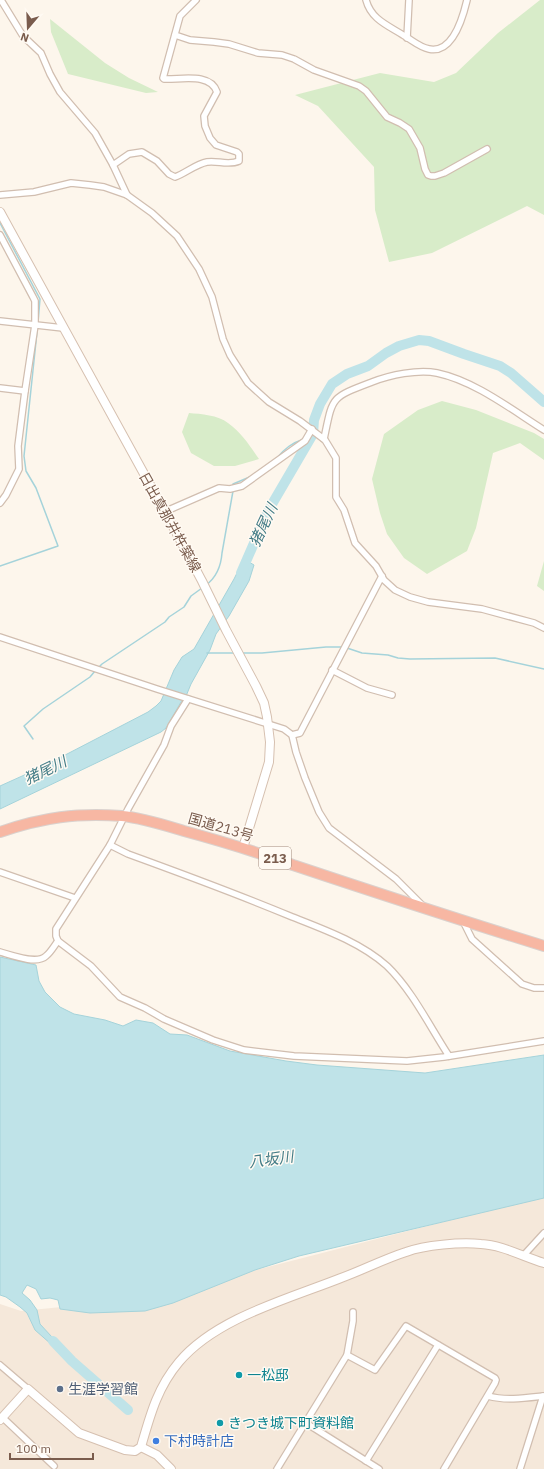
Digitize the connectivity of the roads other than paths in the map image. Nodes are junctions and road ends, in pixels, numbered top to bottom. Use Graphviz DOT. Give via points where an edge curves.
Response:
graph roads {
  1 [pos="1,0"];
  2 [pos="196,0"];
  3 [pos="366,0"];
  4 [pos="409,0"];
  5 [pos="467,0"];
  6 [pos="175,35"];
  7 [pos="407,38"];
  8 [pos="487,149"];
  9 [pos="113,165"];
  10 [pos="0,195"];
  11 [pos="127,195"];
  12 [pos="0,212"];
  13 [pos="0,235"];
  14 [pos="0,321"];
  15 [pos="38,325"];
  16 [pos="63,328"];
  17 [pos="0,388"];
  18 [pos="24,391"];
  19 [pos="312,429"];
  20 [pos="544,430"];
  21 [pos="324,439"];
  22 [pos="0,503"];
  23 [pos="164,512"];
  24 [pos="382,576"];
  25 [pos="544,628"];
  26 [pos="0,637"];
  27 [pos="332,670"];
  28 [pos="392,695"];
  29 [pos="188,699"];
  30 [pos="268,724"];
  31 [pos="292,735"];
  32 [pos="124,816"];
  33 [pos="0,832"];
  34 [pos="110,845"];
  35 [pos="243,848"];
  36 [pos="0,872"];
  37 [pos="75,898"];
  38 [pos="427,910"];
  39 [pos="463,921"];
  40 [pos="58,941"];
  41 [pos="544,946"];
  42 [pos="0,952"];
  43 [pos="544,988"];
  44 [pos="544,1041"];
  45 [pos="449,1056"];
  46 [pos="544,1233"];
  47 [pos="523,1256"];
  48 [pos="544,1264"];
  49 [pos="353,1312"];
  50 [pos="438,1345"];
  51 [pos="347,1355"];
  52 [pos="0,1365"];
  53 [pos="28,1389"];
  54 [pos="488,1396"];
  55 [pos="544,1396"];
  56 [pos="1,1418"];
  57 [pos="306,1422"];
  58 [pos="141,1447"];
  59 [pos="366,1461"];
  60 [pos="54,1466"];
  61 [pos="171,1469"];
  62 [pos="277,1469"];
  63 [pos="379,1469"];
  64 [pos="444,1469"];
  65 [pos="520,1469"];
  1 -- 9 [label="street" via="23,36 41,53 60,92 95,133"];
  2 -- 6 [label="street" via="180,16"];
  3 -- 7 [label="street" via="373,15 380,22"];
  4 -- 7 [label="street"];
  5 -- 7 [label="street" via="454,37 445,45 430,49"];
  6 -- 8 [label="street" via="190,40 228,44 258,53 282,55 359,86 387,117 409,129 420,148 428,175 444,173"];
  6 -- 9 [label="street" via="164,80 198,79 209,83 216,90 204,116 205,126 216,145 237,152 239,161 208,161 175,177 142,152 128,154"];
  9 -- 11 [label="street"];
  10 -- 11 [label="street" via="34,192 72,184 104,187"];
  11 -- 19 [label="street" via="152,213 177,236 186,249 212,297 230,355 248,383 269,402"];
  12 -- 16 [label="main road, 日出真那井杵築線"];
  13 -- 15 [label="street" via="33,297"];
  14 -- 15 [label="street"];
  15 -- 16 [label="street"];
  15 -- 18 [label="street"];
  16 -- 23 [label="main road, 日出真那井杵築線"];
  17 -- 18 [label="street"];
  18 -- 22 [label="street" via="18,446 19,469"];
  19 -- 21 [label="street"];
  19 -- 23 [label="street" via="304,441 242,486 219,488"];
  20 -- 21 [label="street" via="474,387 455,378 422,372 386,377 342,394 332,406"];
  21 -- 24 [label="street" via="336,458 336,497 344,510 355,543"];
  23 -- 30 [label="main road, 日出真那井杵築線" via="264,703"];
  24 -- 25 [label="street" via="395,590 410,597 482,609"];
  24 -- 27 [label="street"];
  26 -- 29 [label="street"];
  27 -- 28 [label="street" via="367,688"];
  27 -- 31 [label="street" via="300,733"];
  29 -- 30 [label="street"];
  29 -- 32 [label="street"];
  30 -- 31 [label="street" via="284,729"];
  30 -- 35 [label="main road, 日出真那井杵築線" via="269,762"];
  31 -- 38 [label="street" via="305,778 319,812 329,828 396,879"];
  32 -- 33 [label="highway, 国道213号 / 213" via="54,817"];
  32 -- 34 [label="street"];
  32 -- 35 [label="highway, 国道213号 / 213"];
  34 -- 37 [label="street"];
  34 -- 45 [label="street" via="336,935 373,955 393,972 407,990"];
  35 -- 38 [label="highway, 国道213号 / 213"];
  36 -- 37 [label="street"];
  37 -- 40 [label="street" via="56,929"];
  38 -- 39 [label="highway, 国道213号 / 213"];
  39 -- 41 [label="highway, 国道213号 / 213"];
  39 -- 43 [label="street" via="472,939 522,984"];
  40 -- 42 [label="street" via="42,959 33,960"];
  40 -- 45 [label="street" via="91,966 120,997 213,1040 244,1050 294,1056 407,1061"];
  44 -- 45 [label="street"];
  46 -- 47 [label="street"];
  47 -- 48 [label="main road"];
  47 -- 58 [label="main road" via="481,1244 437,1245 406,1252 246,1315 202,1340 179,1362 153,1406"];
  49 -- 51 [label="street"];
  50 -- 51 [label="street" via="406,1326 375,1370"];
  50 -- 54 [label="street" via="495,1378"];
  50 -- 59 [label="street"];
  51 -- 57 [label="street"];
  52 -- 53 [label="street"];
  53 -- 56 [label="main road"];
  53 -- 58 [label="main road" via="79,1433 125,1450 135,1451"];
  54 -- 55 [label="street" via="511,1399"];
  54 -- 64 [label="street"];
  55 -- 65 [label="street"];
  56 -- 60 [label="street"];
  57 -- 59 [label="street"];
  57 -- 62 [label="street"];
  58 -- 61 [label="main road" via="157,1455"];
  59 -- 63 [label="street"];
}
